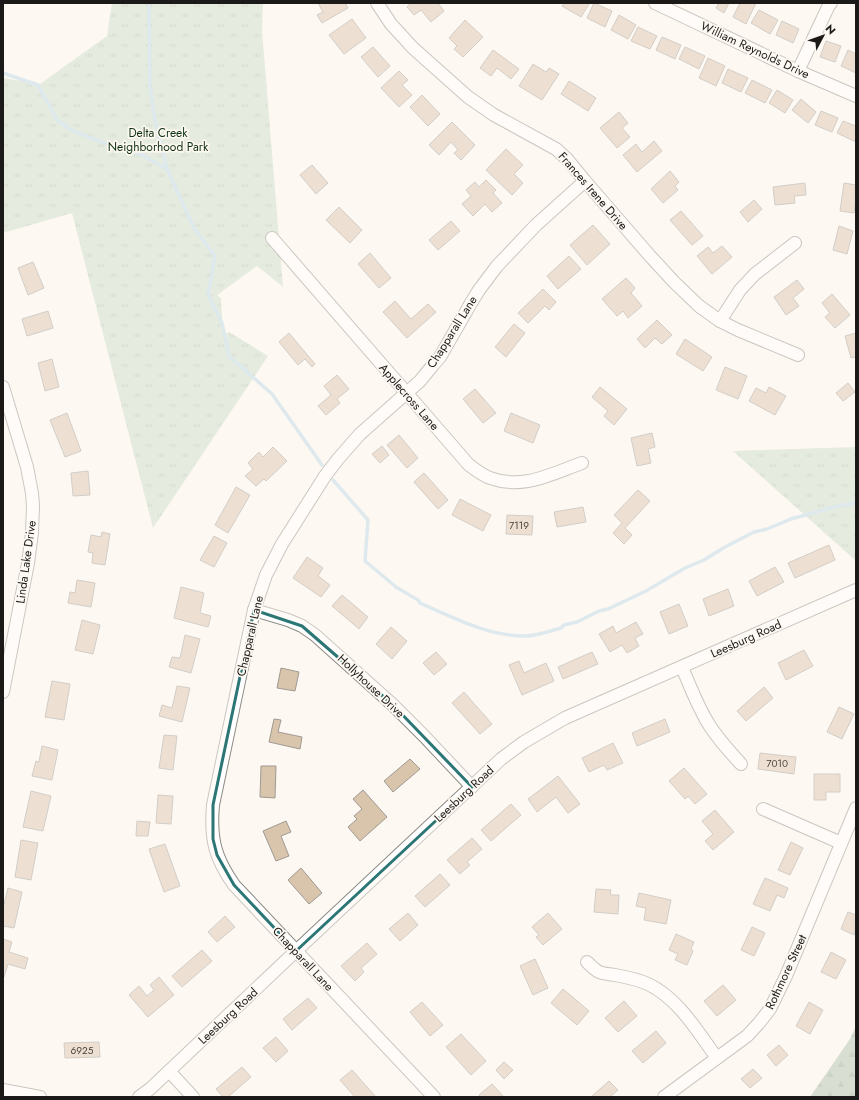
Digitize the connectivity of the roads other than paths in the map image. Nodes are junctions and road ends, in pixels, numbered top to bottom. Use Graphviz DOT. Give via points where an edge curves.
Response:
graph roads {
  1 [pos="377,3"];
  2 [pos="831,3"];
  3 [pos="660,4"];
  4 [pos="798,71"];
  5 [pos="856,96"];
  6 [pos="585,181"];
  7 [pos="272,238"];
  8 [pos="795,243"];
  9 [pos="720,321"];
  10 [pos="798,355"];
  11 [pos="3,387"];
  12 [pos="406,393"];
  13 [pos="582,463"];
  14 [pos="856,590"];
  15 [pos="254,610"];
  16 [pos="682,667"];
  17 [pos="3,692"];
  18 [pos="741,764"];
  19 [pos="472,787"];
  20 [pos="856,808"];
  21 [pos="764,810"];
  22 [pos="842,843"];
  23 [pos="296,951"];
  24 [pos="587,962"];
  25 [pos="717,1058"];
  26 [pos="169,1071"];
  27 [pos="3,1090"];
  28 [pos="40,1097"];
  29 [pos="139,1097"];
  30 [pos="193,1097"];
  31 [pos="434,1097"];
  32 [pos="664,1097"];
  1 -- 6 [label="street, Frances Irene Drive" via="391,24 413,48 468,97 494,115 556,149"];
  2 -- 4 [label="street"];
  3 -- 4 [label="street, William Reynolds Drive"];
  4 -- 5 [label="street, William Reynolds Drive"];
  6 -- 9 [label="street, Frances Irene Drive" via="674,282 699,306"];
  6 -- 12 [label="street, Chapparall Lane" via="536,225 497,266 470,302 440,357"];
  7 -- 12 [label="street, Applecross Lane"];
  8 -- 9 [label="street" via="755,274 740,290"];
  9 -- 10 [label="street, Frances Irene Drive"];
  11 -- 17 [label="street, Linda Lake Drive" via="27,467 33,506 28,563"];
  12 -- 13 [label="street, Applecross Lane" via="463,460 489,478 504,482 523,482 540,479"];
  12 -- 15 [label="street, Chapparall Lane" via="360,434 325,476 282,544 266,575"];
  14 -- 16 [label="street, Leesburg Road"];
  15 -- 19 [label="street, Hollyhouse Drive" via="288,620 315,635 393,705"];
  15 -- 23 [label="street, Chapparall Lane" via="213,805 213,839 224,871 234,885"];
  16 -- 18 [label="street" via="707,722"];
  16 -- 19 [label="street, Leesburg Road" via="565,718 538,733 501,759"];
  19 -- 23 [label="street, Leesburg Road"];
  20 -- 22 [label="street, Rothmore Street"];
  21 -- 22 [label="street"];
  22 -- 25 [label="street, Rothmore Street" via="770,1009 747,1036"];
  23 -- 26 [label="street, Leesburg Road"];
  23 -- 31 [label="street, Chapparall Lane"];
  24 -- 25 [label="street" via="600,972 648,984 676,1003"];
  25 -- 32 [label="street, Rothmore Street"];
  26 -- 29 [label="street, Leesburg Road"];
  26 -- 30 [label="street"];
  27 -- 28 [label="street"];
}
